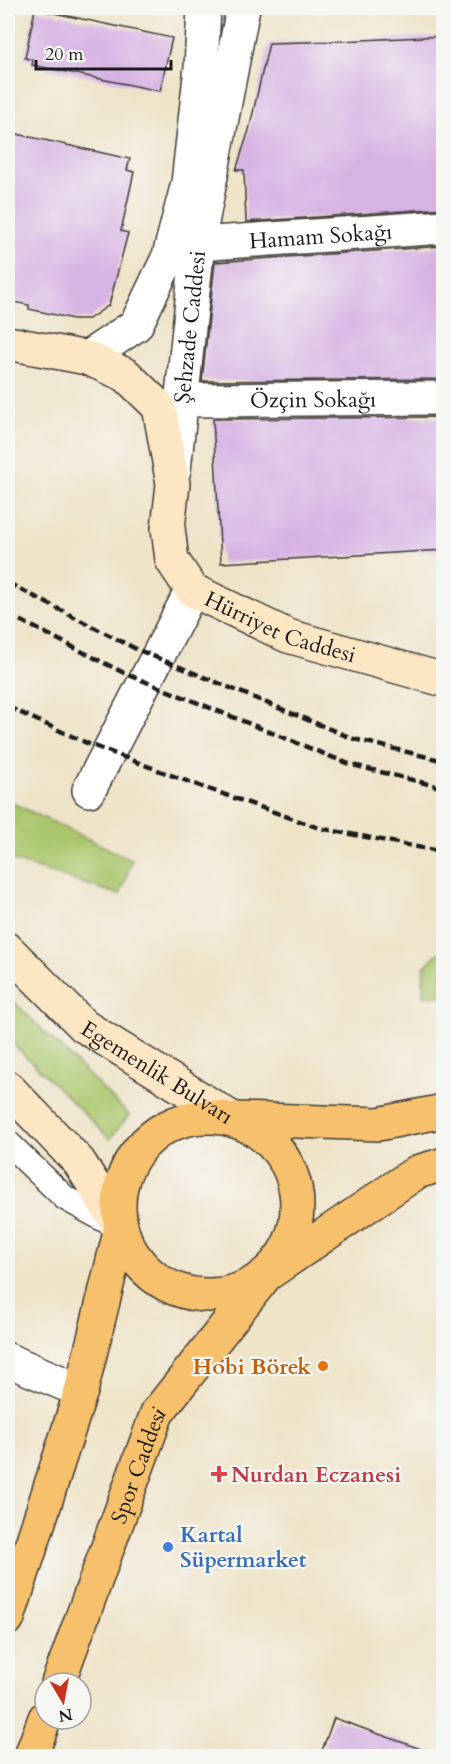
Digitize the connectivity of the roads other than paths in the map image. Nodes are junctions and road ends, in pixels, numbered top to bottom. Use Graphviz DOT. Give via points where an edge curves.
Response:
graph roads {
  1 [pos="204,8"];
  2 [pos="243,8"];
  3 [pos="444,227"];
  4 [pos="198,244"];
  5 [pos="8,343"];
  6 [pos="87,358"];
  7 [pos="444,398"];
  8 [pos="183,400"];
  9 [pos="173,484"];
  10 [pos="192,590"];
  11 [pos="444,680"];
  12 [pos="89,790"];
  13 [pos="8,950"];
  14 [pos="8,1088"];
  15 [pos="235,1109"];
  16 [pos="444,1111"];
  17 [pos="8,1143"];
  18 [pos="444,1164"];
  19 [pos="121,1228"];
  20 [pos="266,1275"];
  21 [pos="8,1360"];
  22 [pos="81,1391"];
  23 [pos="8,1618"];
  24 [pos="62,1671"];
  25 [pos="41,1731"];
  26 [pos="32,1756"];
  1 -- 6 [label="street" via="188,183 169,256 136,325"];
  2 -- 4 [label="street, Şehzade Caddesi"];
  3 -- 4 [label="street, Hamam Sokağı"];
  4 -- 8 [label="street, Şehzade Caddesi"];
  5 -- 6 [label="main road, Şehzade Caddesi"];
  6 -- 9 [label="main road, Şehzade Caddesi" via="126,375 159,407"];
  7 -- 8 [label="street, Özçin Sokağı"];
  8 -- 9 [label="street, Şehzade Caddesi"];
  9 -- 10 [label="main road, Hürriyet Caddesi" via="168,528 172,560"];
  10 -- 11 [label="main road, Hürriyet Caddesi" via="288,636"];
  10 -- 12 [label="street"];
  13 -- 15 [label="main road, Egemenlik Bulvarı" via="84,1026"];
  14 -- 19 [label="main road" via="79,1162"];
  15 -- 16 [label="main road, Egemenlik Bulvarı" via="378,1124"];
  15 -- 19 [label="main road" via="179,1120 156,1133 136,1152 123,1176 118,1202"];
  15 -- 20 [label="main road" via="279,1150 293,1173 298,1201 295,1228 284,1253"];
  17 -- 19 [label="lane" via="65,1198"];
  18 -- 20 [label="main road" via="417,1172"];
  19 -- 20 [label="main road" via="133,1256 154,1278 181,1291 211,1295 240,1290"];
  19 -- 22 [label="main road"];
  20 -- 24 [label="main road, Spor Caddesi" via="157,1413"];
  21 -- 22 [label="street"];
  22 -- 23 [label="main road"];
  25 -- 26 [label="main road"];
}
